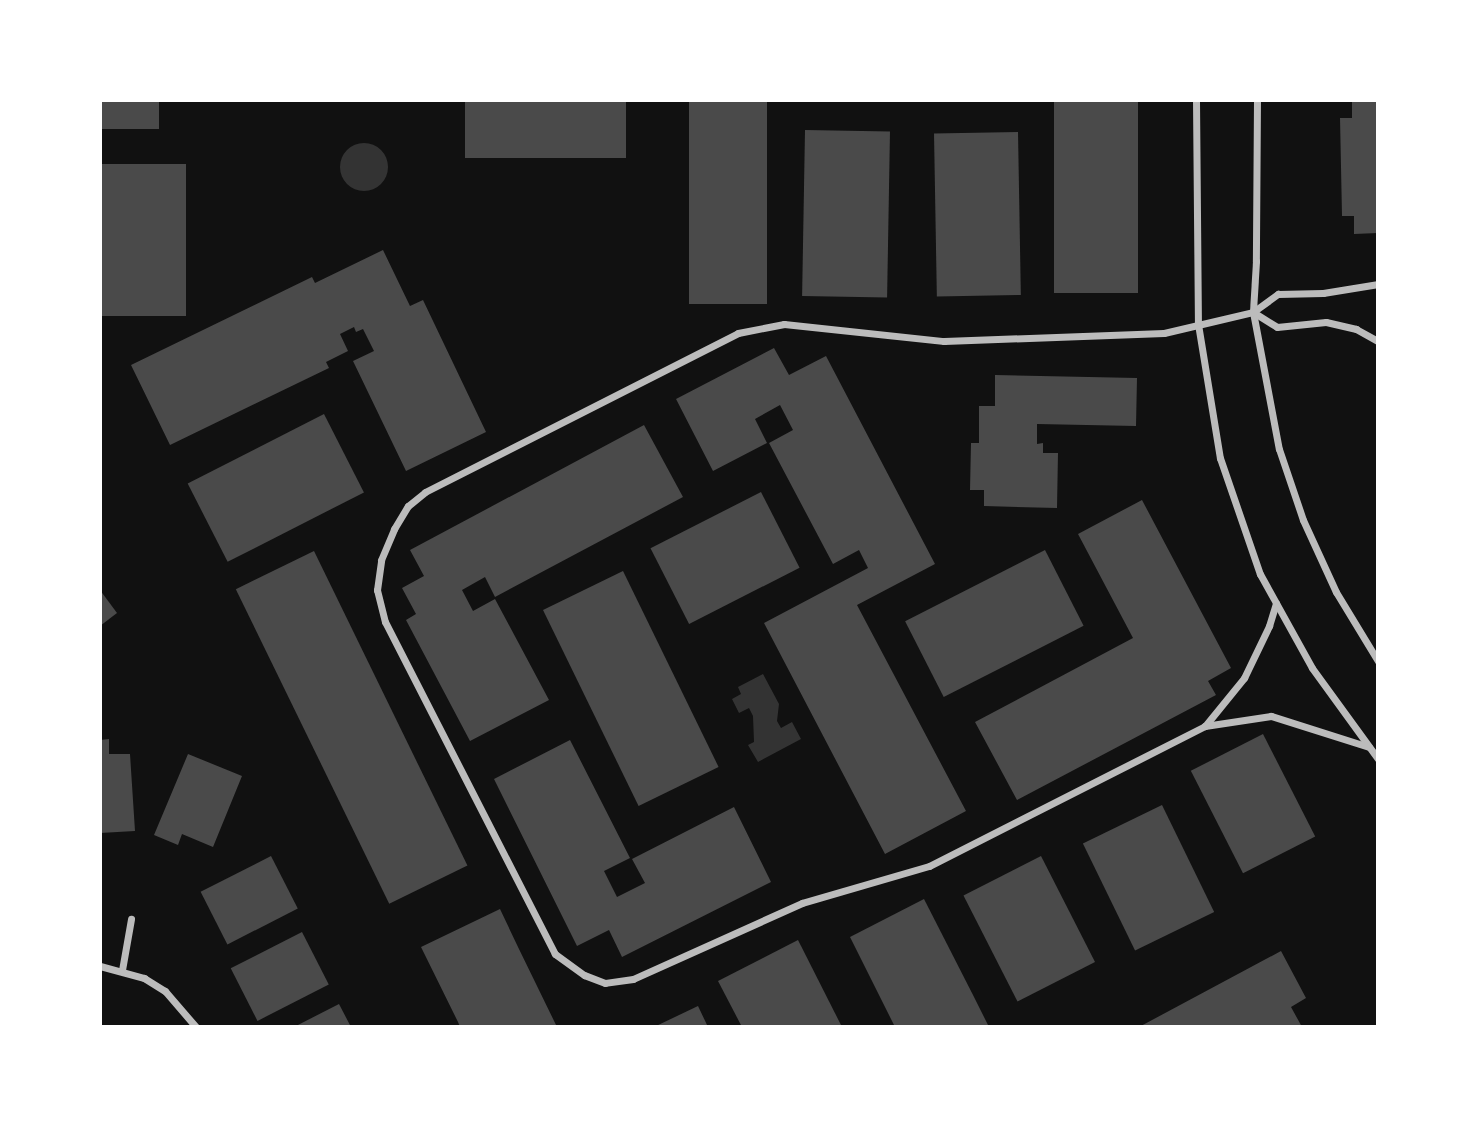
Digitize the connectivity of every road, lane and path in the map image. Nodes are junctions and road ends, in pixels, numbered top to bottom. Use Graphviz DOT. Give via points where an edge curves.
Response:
graph roads {
  1 [pos="1196,100"];
  2 [pos="1257,100"];
  3 [pos="1378,284"];
  4 [pos="1253,312"];
  5 [pos="1198,324"];
  6 [pos="1378,341"];
  7 [pos="1276,603"];
  8 [pos="1378,661"];
  9 [pos="1205,726"];
  10 [pos="1369,747"];
  11 [pos="1378,759"];
  12 [pos="131,919"];
  13 [pos="100,966"];
  14 [pos="122,970"];
  15 [pos="196,1027"];
  1 -- 5 [label="street"];
  2 -- 4 [label="street"];
  3 -- 4 [label="street" via="1324,293 1278,294"];
  4 -- 5 [label="street"];
  4 -- 6 [label="street" via="1277,327 1326,323 1356,329"];
  4 -- 8 [label="street" via="1279,449 1303,520 1336,592"];
  5 -- 7 [label="street" via="1220,458 1260,574"];
  5 -- 9 [label="street" via="1164,333 944,341 785,324 738,332 425,492 408,506 394,530 381,560 377,590 385,621 555,954 584,975 605,983 634,979 802,903 929,866"];
  7 -- 9 [label="street" via="1244,678"];
  7 -- 10 [label="street" via="1312,668"];
  9 -- 10 [label="street" via="1271,716"];
  10 -- 11 [label="street"];
  12 -- 14 [label="street"];
  13 -- 14 [label="street"];
  14 -- 15 [label="street" via="165,991"];
}
